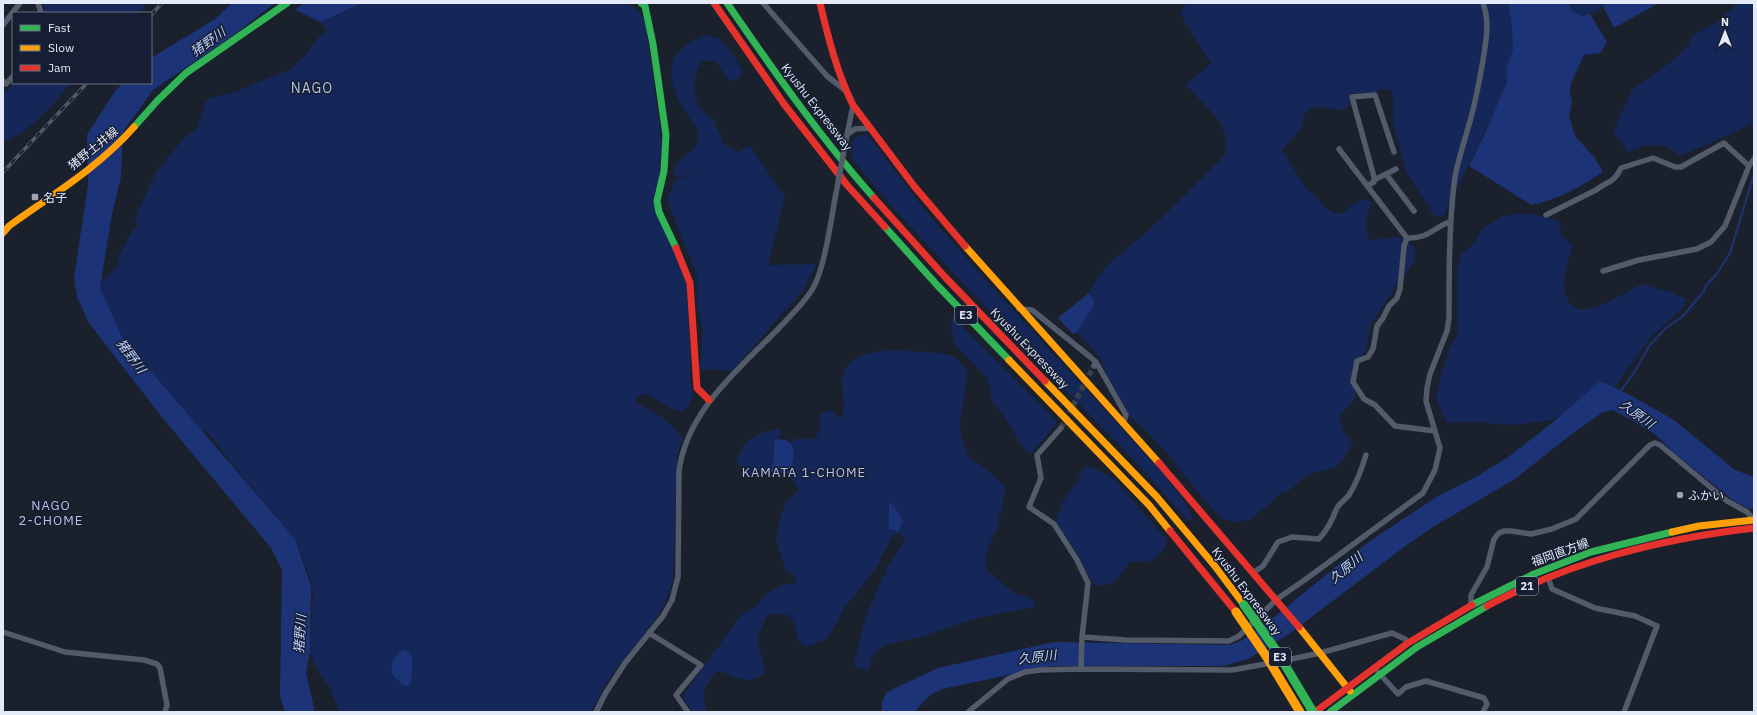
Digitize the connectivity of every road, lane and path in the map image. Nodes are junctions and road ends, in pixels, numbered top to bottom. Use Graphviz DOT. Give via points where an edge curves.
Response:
graph roads {
  1 [pos="20,3"];
  2 [pos="287,3"];
  3 [pos="714,3"];
  4 [pos="727,3"];
  5 [pos="763,3"];
  6 [pos="820,3"];
  7 [pos="1484,3"];
  8 [pos="645,4"];
  9 [pos="13,12"];
  10 [pos="12,13"];
  11 [pos="3,25"];
  12 [pos="12,77"];
  13 [pos="3,81"];
  14 [pos="846,91"];
  15 [pos="853,106"];
  16 [pos="871,128"];
  17 [pos="847,137"];
  18 [pos="1339,149"];
  19 [pos="1394,152"];
  20 [pos="1754,160"];
  21 [pos="1749,166"];
  22 [pos="1396,169"];
  23 [pos="1386,174"];
  24 [pos="1374,180"];
  25 [pos="1367,186"];
  26 [pos="1414,211"];
  27 [pos="1546,215"];
  28 [pos="1451,221"];
  29 [pos="3,233"];
  30 [pos="1407,238"];
  31 [pos="1603,271"];
  32 [pos="1019,309"];
  33 [pos="709,400"];
  34 [pos="1123,424"];
  35 [pos="1061,428"];
  36 [pos="1435,431"];
  37 [pos="1366,455"];
  38 [pos="1754,520"];
  39 [pos="1754,528"];
  40 [pos="1254,572"];
  41 [pos="1548,577"];
  42 [pos="1277,599"];
  43 [pos="1471,604"];
  44 [pos="3,632"];
  45 [pos="649,633"];
  46 [pos="1082,637"];
  47 [pos="1408,643"];
  48 [pos="1320,653"];
  49 [pos="1081,667"];
  50 [pos="1377,671"];
  51 [pos="1350,691"];
  52 [pos="165,712"];
  53 [pos="596,712"];
  54 [pos="688,712"];
  55 [pos="968,712"];
  56 [pos="1300,712"];
  57 [pos="1314,712"];
  58 [pos="1332,712"];
  59 [pos="1483,712"];
  60 [pos="1624,712"];
  1 -- 9 [label="street"];
  2 -- 29 [label="main road, 猪野土井線" via="177,81 120,143"];
  3 -- 56 [label="main road, Kyushu Expressway / E3, bridge" via="775,91 847,184 937,285 1149,505 1236,612"];
  4 -- 57 [label="main road, Kyushu Expressway / E3, bridge" via="770,66 856,178 945,277 1166,507 1244,605 1276,650"];
  5 -- 14 [label="street" via="827,76"];
  6 -- 14 [label="main road" via="822,20"];
  7 -- 28 [label="street" via="1486,45 1476,102 1457,165"];
  8 -- 33 [label="main road" via="666,135 664,171 657,201 659,212 690,283 695,376 697,388"];
  10 -- 11 [label="street"];
  12 -- 13 [label="street" via="6,84"];
  14 -- 15 [label="main road"];
  15 -- 16 [label="main road"];
  15 -- 17 [label="street"];
  16 -- 17 [label="street" via="855,129"];
  16 -- 32 [label="main road" via="945,224"];
  17 -- 33 [label="street, bridge" via="821,267 812,289 799,306"];
  18 -- 25 [label="street"];
  19 -- 24 [label="street" via="1376,95 1352,97"];
  20 -- 21 [label="street"];
  21 -- 27 [label="street" via="1724,143 1681,167 1654,158 1621,168 1614,181 1603,184"];
  21 -- 31 [label="street" via="1725,226 1711,242 1698,249 1639,260"];
  22 -- 23 [label="street"];
  23 -- 24 [label="street"];
  23 -- 26 [label="street"];
  24 -- 25 [label="street"];
  25 -- 30 [label="street"];
  28 -- 30 [label="street" via="1437,227 1429,235"];
  28 -- 36 [label="street" via="1449,318 1430,374 1426,401"];
  30 -- 36 [label="street" via="1397,298 1376,326 1373,349 1368,357 1357,361 1353,382 1364,399 1375,405 1395,426"];
  32 -- 34 [label="main road"];
  32 -- 34 [label="street" via="1032,310 1095,364 1126,415"];
  33 -- 45 [label="street" via="687,438 681,458 676,589 663,616"];
  34 -- 40 [label="main road" via="1185,491"];
  35 -- 46 [label="street" via="1037,455 1041,478 1030,507 1054,524 1085,575 1088,583"];
  36 -- 42 [label="street" via="1440,448 1439,457 1423,493"];
  37 -- 40 [label="street" via="1348,496 1336,509 1332,521 1319,539 1292,537 1278,542 1263,566"];
  38 -- 43 [label="main road, 福岡直方線 / 21" via="1699,526 1591,552 1534,574"];
  38 -- 43 [label="street" via="1660,445 1650,444 1576,519 1531,534 1511,531 1499,533 1494,539 1487,567 1471,595"];
  39 -- 41 [label="main road, 福岡直方線 / 21" via="1657,543 1617,553"];
  40 -- 42 [label="main road"];
  41 -- 50 [label="main road, 福岡直方線 / 21" via="1457,622"];
  41 -- 60 [label="street" via="1552,589 1595,608 1635,616 1657,626"];
  42 -- 46 [label="street" via="1239,636 1229,641"];
  42 -- 48 [label="main road"];
  43 -- 47 [label="main road, 福岡直方線 / 21"];
  44 -- 52 [label="street" via="65,652 144,660 157,664 167,705"];
  45 -- 53 [label="street" via="625,663"];
  45 -- 54 [label="street" via="702,664 676,695"];
  46 -- 49 [label="street"];
  47 -- 48 [label="street" via="1392,633"];
  47 -- 50 [label="main road, 福岡直方線 / 21"];
  48 -- 49 [label="street" via="1232,670"];
  48 -- 51 [label="main road"];
  49 -- 55 [label="street" via="1040,670 1015,676"];
  50 -- 51 [label="main road, 福岡直方線 / 21"];
  50 -- 59 [label="street" via="1398,694 1406,687 1426,681 1484,698 1487,704"];
  51 -- 57 [label="main road, 福岡直方線 / 21"];
  51 -- 58 [label="main road, 福岡直方線 / 21"];
}
